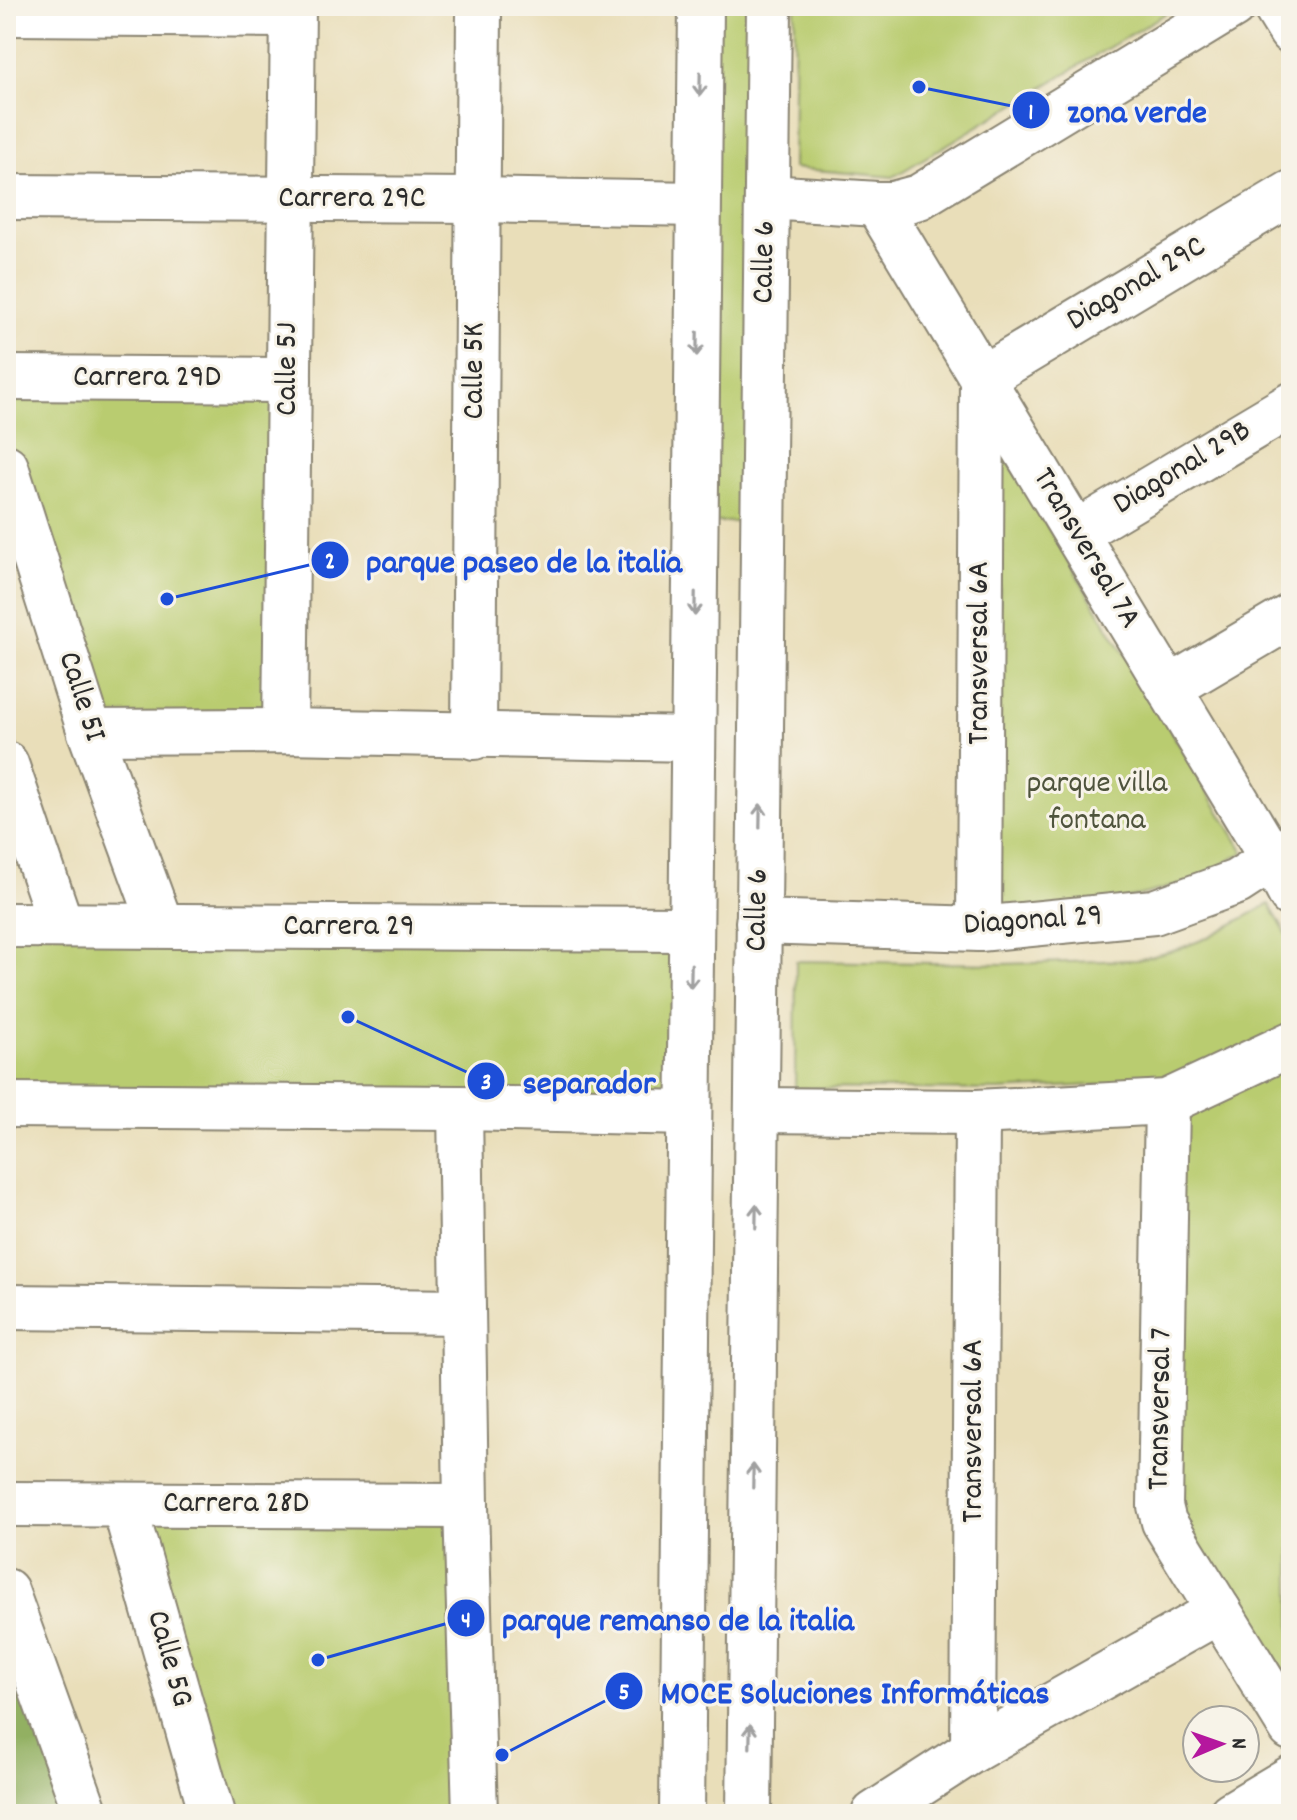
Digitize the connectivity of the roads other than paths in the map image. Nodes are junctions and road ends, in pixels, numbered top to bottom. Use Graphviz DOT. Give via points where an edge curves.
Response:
graph roads {
  1 [pos="479,6"];
  2 [pos="701,6"];
  3 [pos="769,6"];
  4 [pos="1233,6"];
  5 [pos="1275,6"];
  6 [pos="292,10"];
  7 [pos="6,13"];
  8 [pos="1291,32"];
  9 [pos="1291,193"];
  10 [pos="6,197"];
  11 [pos="767,197"];
  12 [pos="290,200"];
  13 [pos="476,200"];
  14 [pos="698,204"];
  15 [pos="877,204"];
  16 [pos="6,378"];
  17 [pos="982,378"];
  18 [pos="289,380"];
  19 [pos="1291,405"];
  20 [pos="6,467"];
  21 [pos="696,522"];
  22 [pos="763,522"];
  23 [pos="1076,533"];
  24 [pos="1291,616"];
  25 [pos="1169,688"];
  26 [pos="285,731"];
  27 [pos="90,732"];
  28 [pos="474,737"];
  29 [pos="693,739"];
  30 [pos="6,764"];
  31 [pos="1285,867"];
  32 [pos="758,922"];
  33 [pos="6,925"];
  34 [pos="61,925"];
  35 [pos="161,925"];
  36 [pos="691,929"];
  37 [pos="979,929"];
  38 [pos="1291,1044"];
  39 [pos="1167,1102"];
  40 [pos="6,1105"];
  41 [pos="460,1108"];
  42 [pos="757,1110"];
  43 [pos="977,1112"];
  44 [pos="689,1113"];
  45 [pos="6,1307"];
  46 [pos="463,1312"];
  47 [pos="6,1504"];
  48 [pos="124,1505"];
  49 [pos="466,1506"];
  50 [pos="6,1591"];
  51 [pos="1219,1611"];
  52 [pos="1291,1728"];
  53 [pos="973,1750"];
  54 [pos="1291,1778"];
  55 [pos="86,1814"];
  56 [pos="212,1814"];
  57 [pos="475,1814"];
  58 [pos="682,1814"];
  59 [pos="749,1814"];
  60 [pos="874,1814"];
  61 [pos="1231,1814"];
  1 -- 13 [label="street, Calle 5K"];
  2 -- 14 [label="street, one-way"];
  3 -- 11 [label="street, Calle 6"];
  4 -- 15 [label="street" via="919,197"];
  5 -- 8 [label="street"];
  6 -- 7 [label="street"];
  6 -- 12 [label="street, Calle 5J"];
  9 -- 17 [label="street, Diagonal 29C"];
  10 -- 12 [label="street, Carrera 29C"];
  11 -- 15 [label="street"];
  11 -- 22 [label="street, Calle 6"];
  12 -- 13 [label="street, Carrera 29C"];
  12 -- 18 [label="street, Calle 5J"];
  13 -- 14 [label="street, Carrera 29C"];
  13 -- 28 [label="street, Calle 5K"];
  14 -- 21 [label="street, one-way"];
  15 -- 17 [label="street, Transversal 7A"];
  16 -- 18 [label="street, Carrera 29D"];
  17 -- 23 [label="street, Transversal 7A"];
  17 -- 37 [label="street, Transversal 6A"];
  18 -- 26 [label="street, Calle 5J"];
  19 -- 23 [label="street, Diagonal 29B"];
  20 -- 27 [label="street, Calle 5I"];
  21 -- 22 [label="street"];
  21 -- 29 [label="street, one-way"];
  32 -- 22 [label="street, Calle 6, one-way"];
  23 -- 25 [label="street, Transversal 7A"];
  24 -- 25 [label="street"];
  25 -- 31 [label="street, Transversal 7A"];
  26 -- 27 [label="street"];
  26 -- 28 [label="street"];
  27 -- 35 [label="street, Calle 5I"];
  28 -- 29 [label="street"];
  29 -- 36 [label="street"];
  30 -- 34 [label="street"];
  31 -- 37 [label="street, Diagonal 29" via="1154,912"];
  32 -- 37 [label="street, Diagonal 29"];
  32 -- 42 [label="street, Calle 6"];
  33 -- 34 [label="street, Carrera 29"];
  34 -- 35 [label="street, Carrera 29"];
  35 -- 36 [label="street, Carrera 29"];
  36 -- 44 [label="street, one-way"];
  38 -- 39 [label="street"];
  39 -- 43 [label="street"];
  39 -- 51 [label="street, Transversal 7" via="1160,1506 1164,1522"];
  40 -- 41 [label="street"];
  41 -- 44 [label="street"];
  41 -- 46 [label="street"];
  42 -- 43 [label="street"];
  59 -- 42 [label="street, Calle 6, one-way"];
  43 -- 53 [label="street, Transversal 6A"];
  44 -- 58 [label="street"];
  45 -- 46 [label="street"];
  46 -- 49 [label="street"];
  47 -- 48 [label="street, Carrera 28D"];
  48 -- 49 [label="street, Carrera 28D"];
  48 -- 56 [label="street, Calle 5G"];
  49 -- 57 [label="street"];
  50 -- 55 [label="street"];
  51 -- 52 [label="street, Transversal 7"];
  51 -- 53 [label="street"];
  53 -- 60 [label="street"];
  54 -- 61 [label="street"];
}
